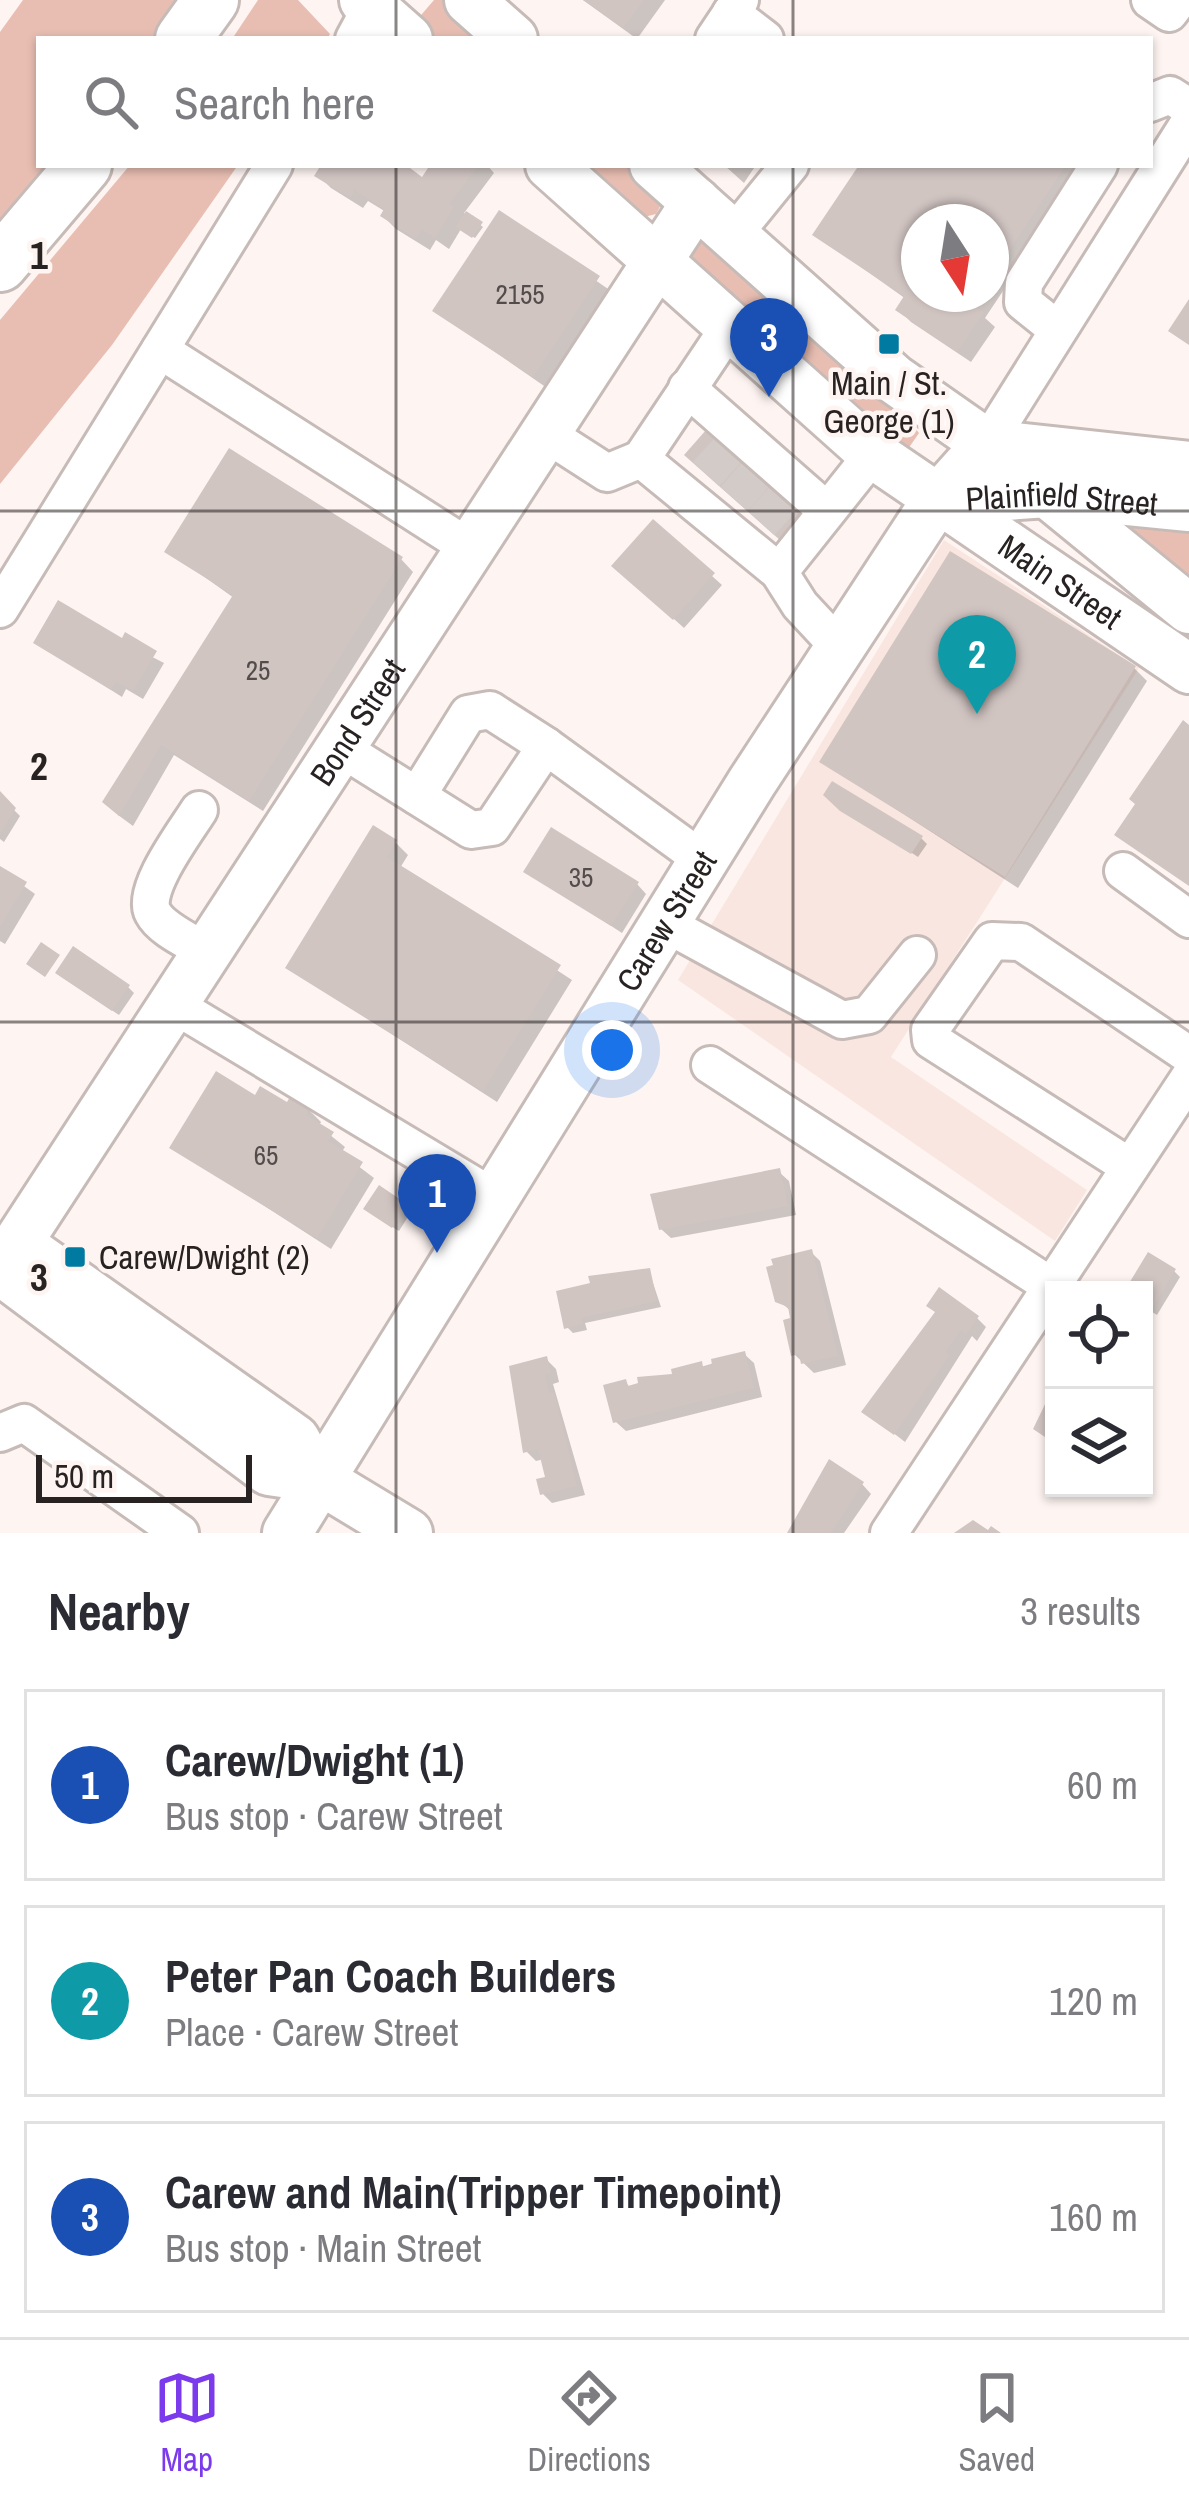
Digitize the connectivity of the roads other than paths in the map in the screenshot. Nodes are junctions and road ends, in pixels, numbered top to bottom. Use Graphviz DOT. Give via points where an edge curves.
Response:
graph roads {
  1 [pos="469,0"];
  2 [pos="1150,0"];
  3 [pos="1179,0"];
  4 [pos="728,17"];
  5 [pos="510,36"];
  6 [pos="760,36"];
  7 [pos="1153,102"];
  8 [pos="1189,107"];
  9 [pos="1189,123"];
  10 [pos="81,168"];
  11 [pos="272,168"];
  12 [pos="553,168"];
  13 [pos="657,168"];
  14 [pos="788,168"];
  15 [pos="1097,168"];
  16 [pos="696,202"];
  17 [pos="733,235"];
  18 [pos="661,263"];
  19 [pos="0,264"];
  20 [pos="730,326"];
  21 [pos="1058,330"];
  22 [pos="160,350"];
  23 [pos="687,388"];
  24 [pos="548,435"];
  25 [pos="987,443"];
  26 [pos="873,454"];
  27 [pos="641,459"];
  28 [pos="1189,466"];
  29 [pos="743,488"];
  30 [pos="1047,493"];
  31 [pos="936,502"];
  32 [pos="1189,507"];
  33 [pos="826,511"];
  34 [pos="473,550"];
  35 [pos="779,572"];
  36 [pos="0,609"];
  37 [pos="1189,609"];
  38 [pos="840,648"];
  39 [pos="1189,668"];
  40 [pos="546,746"];
  41 [pos="342,749"];
  42 [pos="417,796"];
  43 [pos="199,810"];
  44 [pos="703,860"];
  45 [pos="1123,871"];
  46 [pos="1189,919"];
  47 [pos="664,923"];
  48 [pos="208,953"];
  49 [pos="917,956"];
  50 [pos="174,1004"];
  51 [pos="1189,1054"];
  52 [pos="710,1065"];
  53 [pos="1189,1078"];
  54 [pos="1130,1167"];
  55 [pos="493,1197"];
  56 [pos="6,1247"];
  57 [pos="1054,1281"];
  58 [pos="1045,1282"];
  59 [pos="1045,1295"];
  60 [pos="0,1433"];
  61 [pos="317,1478"];
  62 [pos="180,1533"];
  63 [pos="286,1533"];
  64 [pos="408,1533"];
  65 [pos="889,1533"];
  1 -- 5 [label="main road"];
  2 -- 3 [label="street" via="1169,13"];
  4 -- 6 [label="street"];
  7 -- 8 [label="street" via="1170,95"];
  9 -- 21 [label="street"];
  10 -- 19 [label="highway"];
  11 -- 22 [label="street"];
  12 -- 18 [label="main road, Main Street"];
  13 -- 16 [label="main road, Main Street"];
  14 -- 17 [label="street"];
  15 -- 21 [label="street" via="1024,283 1022,302"];
  16 -- 17 [label="main road, Main Street"];
  16 -- 18 [label="main road, Bond Street"];
  17 -- 25 [label="main road, Main Street" via="894,379"];
  18 -- 20 [label="main road, Main Street"];
  18 -- 24 [label="main road, Bond Street"];
  20 -- 23 [label="street"];
  20 -- 26 [label="main road, Main Street"];
  21 -- 25 [label="street"];
  22 -- 34 [label="street"];
  22 -- 36 [label="street"];
  23 -- 27 [label="street"];
  23 -- 29 [label="street"];
  24 -- 27 [label="street" via="607,473"];
  24 -- 34 [label="main road, Bond Street"];
  25 -- 28 [label="main road, Plainfield Street"];
  25 -- 30 [label="main road, Main Street"];
  25 -- 31 [label="main road, Carew Street"];
  26 -- 31 [label="main road, Main Street"];
  26 -- 33 [label="street"];
  27 -- 29 [label="street"];
  29 -- 33 [label="street"];
  29 -- 35 [label="street"];
  30 -- 31 [label="main road, Plainfield Street"];
  30 -- 32 [label="main road, Plainfield Street"];
  30 -- 37 [label="main road, Main Street"];
  31 -- 38 [label="main road, Carew Street"];
  31 -- 39 [label="main road, Main Street"];
  33 -- 35 [label="street"];
  34 -- 41 [label="main road, Bond Street"];
  35 -- 38 [label="street"];
  38 -- 44 [label="main road, Carew Street"];
  40 -- 42 [label="street" via="492,827 471,830"];
  40 -- 42 [label="street" via="490,710 468,714"];
  40 -- 44 [label="street"];
  41 -- 42 [label="street"];
  41 -- 48 [label="main road, Bond Street"];
  43 -- 48 [label="street" via="151,888 149,908"];
  44 -- 47 [label="main road, Carew Street"];
  45 -- 46 [label="street"];
  47 -- 49 [label="street" via="842,1020 869,1016"];
  47 -- 55 [label="main road, Carew Street"];
  48 -- 50 [label="main road, Bond Street"];
  50 -- 55 [label="street"];
  50 -- 56 [label="main road, Bond Street"];
  51 -- 54 [label="street" via="1021,942 1006,940 992,941 930,1030 932,1040"];
  52 -- 58 [label="street"];
  53 -- 54 [label="street"];
  54 -- 57 [label="street"];
  55 -- 61 [label="main road, Carew Street"];
  56 -- 61 [label="main road" via="268,1471"];
  59 -- 65 [label="street"];
  60 -- 62 [label="street" via="24,1423"];
  61 -- 63 [label="main road, Carew Street"];
  61 -- 64 [label="main road"];
}
